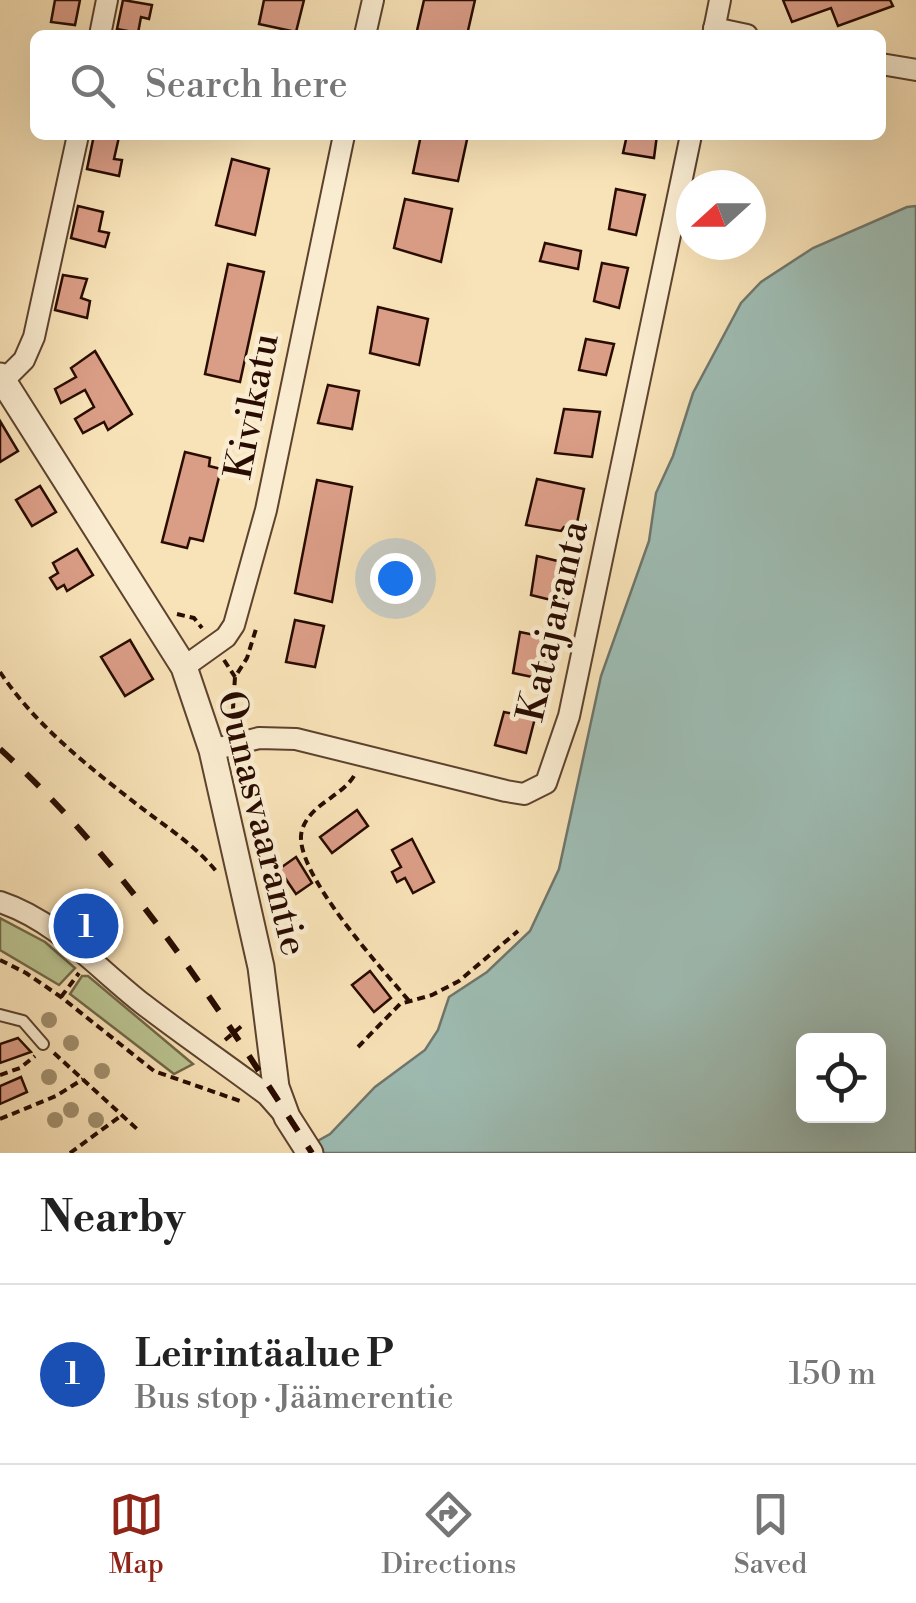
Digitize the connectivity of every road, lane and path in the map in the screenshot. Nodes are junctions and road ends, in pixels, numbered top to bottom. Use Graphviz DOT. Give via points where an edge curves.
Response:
graph roads {
  1 [pos="107,0"];
  2 [pos="373,0"];
  3 [pos="720,0"];
  4 [pos="101,30"];
  5 [pos="366,30"];
  6 [pos="714,30"];
  7 [pos="886,65"];
  8 [pos="916,70"];
  9 [pos="77,140"];
  10 [pos="343,140"];
  11 [pos="690,140"];
  12 [pos="1,378"];
  13 [pos="184,667"];
  14 [pos="0,672"];
  15 [pos="212,750"];
  16 [pos="363,754"];
  17 [pos="209,862"];
  18 [pos="0,902"];
  19 [pos="518,930"];
  20 [pos="90,958"];
  21 [pos="0,960"];
  22 [pos="61,996"];
  23 [pos="410,1002"];
  24 [pos="249,1014"];
  25 [pos="0,1015"];
  26 [pos="270,1036"];
  27 [pos="43,1044"];
  28 [pos="217,1046"];
  29 [pos="358,1046"];
  30 [pos="233,1069"];
  31 [pos="0,1075"];
  32 [pos="83,1080"];
  33 [pos="254,1106"];
  34 [pos="122,1116"];
  35 [pos="287,1117"];
  36 [pos="0,1119"];
  37 [pos="137,1129"];
  38 [pos="70,1153"];
  39 [pos="310,1153"];
  1 -- 4 [label="street"];
  2 -- 5 [label="street"];
  3 -- 6 [label="street"];
  7 -- 8 [label="street"];
  9 -- 12 [label="street" via="34,337 24,360"];
  10 -- 13 [label="street, Kivikatu" via="266,510 234,625"];
  11 -- 16 [label="street, Katajaranta" via="569,716 546,783 524,794 506,792"];
  12 -- 13 [label="street, Ounasvaarantie"];
  13 -- 15 [label="street, Ounasvaarantie"];
  14 -- 17 [label="path" via="98,774"];
  15 -- 16 [label="street, Katajaranta" via="272,738"];
  15 -- 26 [label="street, Ounasvaarantie"];
  16 -- 23 [label="path" via="345,789 319,806 300,834 325,895"];
  18 -- 20 [label="street"];
  19 -- 23 [label="path" via="460,980"];
  20 -- 22 [label="path"];
  20 -- 30 [label="street"];
  21 -- 22 [label="path"];
  22 -- 33 [label="path" via="154,1071"];
  23 -- 29 [label="path"];
  24 -- 28 [label="path"];
  25 -- 27 [label="lane" via="23,1021"];
  26 -- 30 [label="street" via="266,1053"];
  26 -- 35 [label="street, Ounasvaarantie"];
  27 -- 31 [label="path" via="31,1062"];
  27 -- 32 [label="path"];
  30 -- 35 [label="street"];
  32 -- 34 [label="path"];
  32 -- 36 [label="path"];
  34 -- 37 [label="path"];
  34 -- 38 [label="path"];
  35 -- 39 [label="street, Ounasvaarantie"];
}
